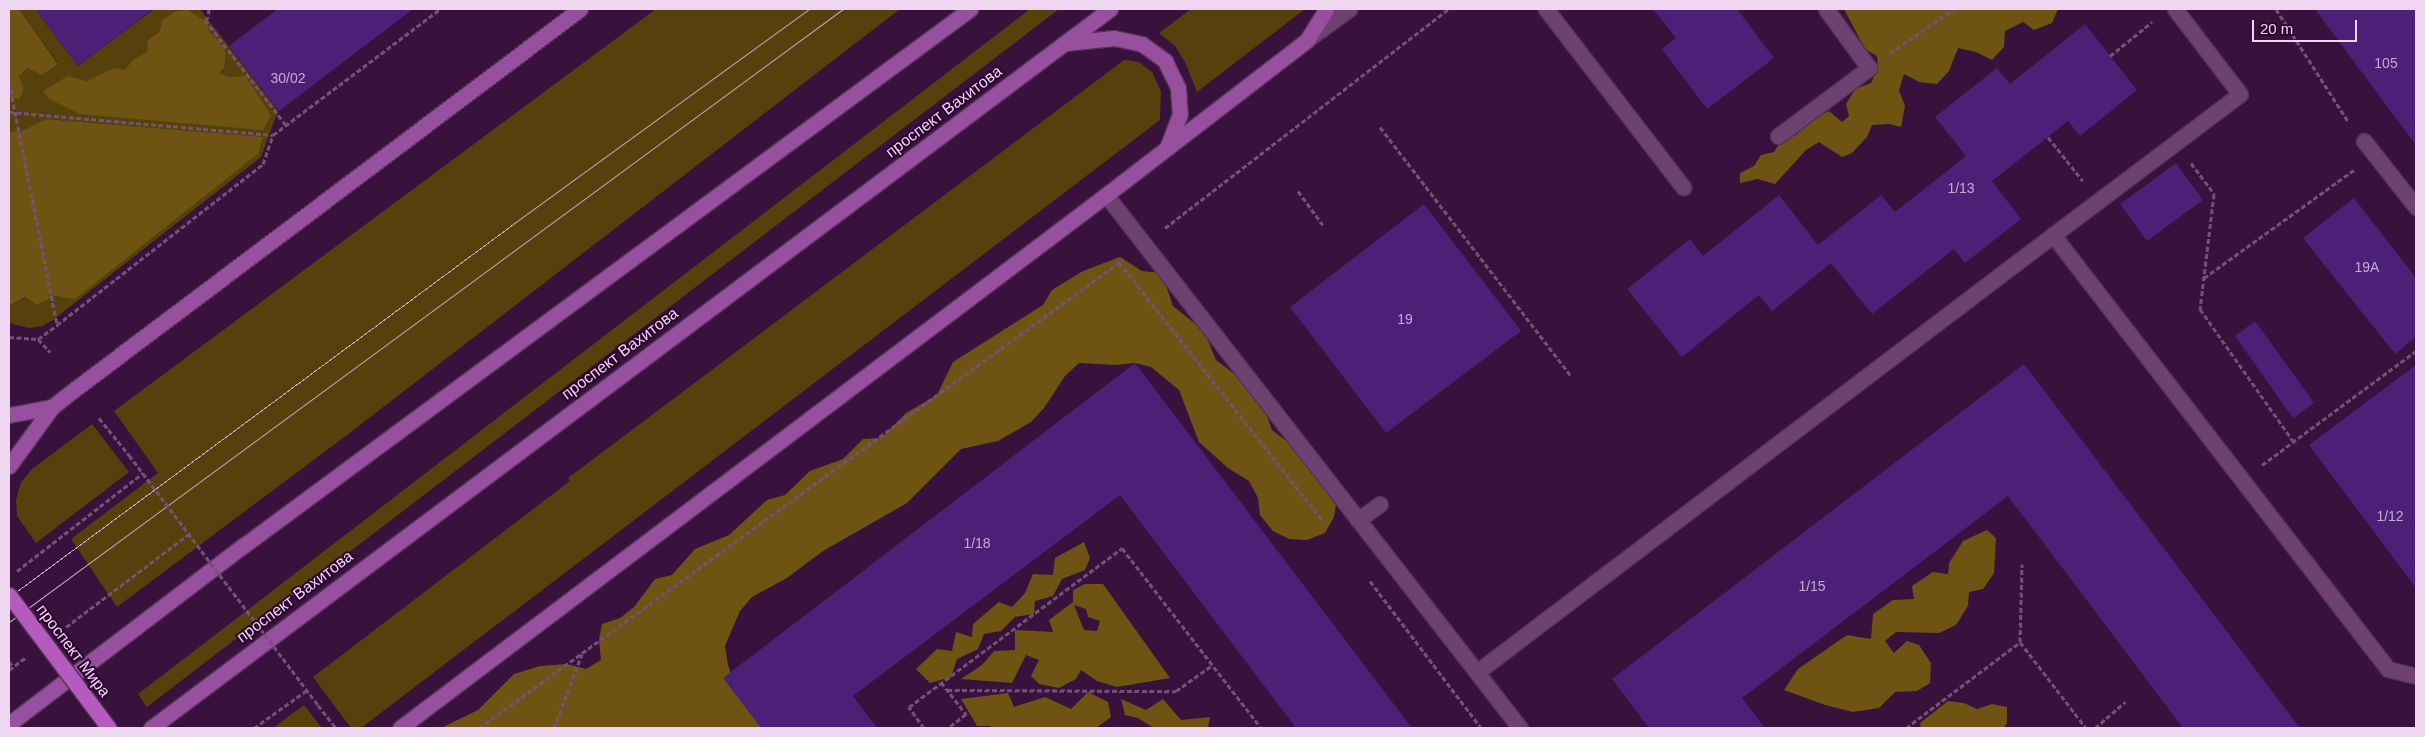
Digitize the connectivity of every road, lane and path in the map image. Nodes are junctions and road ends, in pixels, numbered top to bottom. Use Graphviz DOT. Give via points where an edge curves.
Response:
graph roads {
  1 [pos="209,9"];
  2 [pos="440,9"];
  3 [pos="580,9"];
  4 [pos="970,9"];
  5 [pos="1110,9"];
  6 [pos="1326,9"];
  7 [pos="1349,9"];
  8 [pos="1448,9"];
  9 [pos="1546,9"];
  10 [pos="1826,9"];
  11 [pos="1954,9"];
  12 [pos="2175,9"];
  13 [pos="2276,9"];
  14 [pos="2154,21"];
  15 [pos="1307,40"];
  16 [pos="1066,43"];
  17 [pos="2110,56"];
  18 [pos="1869,68"];
  19 [pos="9,82"];
  20 [pos="9,112"];
  21 [pos="15,113"];
  22 [pos="286,125"];
  23 [pos="1380,127"];
  24 [pos="273,135"];
  25 [pos="1778,136"];
  26 [pos="2048,137"];
  27 [pos="2364,141"];
  28 [pos="2176,142"];
  29 [pos="1167,148"];
  30 [pos="2375,155"];
  31 [pos="1682,187"];
  32 [pos="1298,191"];
  33 [pos="1106,195"];
  34 [pos="2099,200"];
  35 [pos="2416,207"];
  36 [pos="1323,224"];
  37 [pos="2053,235"];
  38 [pos="1144,244"];
  39 [pos="1119,262"];
  40 [pos="2203,278"];
  41 [pos="57,325"];
  42 [pos="9,337"];
  43 [pos="38,339"];
  44 [pos="2416,351"];
  45 [pos="50,352"];
  46 [pos="1572,377"];
  47 [pos="52,408"];
  48 [pos="9,415"];
  49 [pos="99,418"];
  50 [pos="2293,442"];
  51 [pos="9,466"];
  52 [pos="143,473"];
  53 [pos="2241,480"];
  54 [pos="1380,504"];
  55 [pos="1358,520"];
  56 [pos="1328,527"];
  57 [pos="189,534"];
  58 [pos="2022,564"];
  59 [pos="15,573"];
  60 [pos="1364,574"];
  61 [pos="9,595"];
  62 [pos="109,595"];
  63 [pos="2020,642"];
  64 [pos="582,654"];
  65 [pos="9,661"];
  66 [pos="1211,666"];
  67 [pos="13,667"];
  68 [pos="1476,672"];
  69 [pos="2416,676"];
  70 [pos="941,682"];
  71 [pos="307,690"];
  72 [pos="947,690"];
  73 [pos="2125,702"];
  74 [pos="9,724"];
  75 [pos="109,728"];
  76 [pos="151,728"];
  77 [pos="254,728"];
  78 [pos="336,728"];
  79 [pos="400,728"];
  80 [pos="480,728"];
  81 [pos="554,728"];
  82 [pos="924,728"];
  83 [pos="948,728"];
  84 [pos="1261,728"];
  85 [pos="1481,728"];
  86 [pos="1520,728"];
  87 [pos="1906,728"];
  88 [pos="2086,728"];
  89 [pos="2095,728"];
  1 -- 22 [label="path" via="206,20"];
  2 -- 22 [label="path"];
  3 -- 47 [label="main road"];
  4 -- 74 [label="main road" via="243,546"];
  5 -- 16 [label="main road, проспект Вахитова"];
  6 -- 15 [label="main road"];
  7 -- 15 [label="street"];
  8 -- 38 [label="path"];
  9 -- 31 [label="street"];
  10 -- 18 [label="street"];
  11 -- 18 [label="path"];
  12 -- 28 [label="street" via="2240,94"];
  13 -- 27 [label="path"];
  14 -- 17 [label="path"];
  15 -- 29 [label="main road"];
  16 -- 29 [label="main road" via="1114,38 1142,44 1165,61 1178,88 1180,114"];
  16 -- 76 [label="main road, проспект Вахитова"];
  18 -- 25 [label="street"];
  19 -- 21 [label="path"];
  20 -- 21 [label="path"];
  21 -- 24 [label="path"];
  21 -- 41 [label="path"];
  22 -- 24 [label="path"];
  23 -- 46 [label="path"];
  24 -- 41 [label="path" via="263,164"];
  26 -- 34 [label="path"];
  27 -- 30 [label="street"];
  28 -- 34 [label="street"];
  28 -- 40 [label="path" via="2214,194"];
  29 -- 33 [label="main road"];
  30 -- 35 [label="street"];
  30 -- 40 [label="path"];
  32 -- 36 [label="path"];
  33 -- 38 [label="street"];
  33 -- 79 [label="main road"];
  34 -- 37 [label="street"];
  37 -- 53 [label="street"];
  37 -- 68 [label="street"];
  38 -- 39 [label="path"];
  38 -- 55 [label="street"];
  39 -- 56 [label="path"];
  39 -- 64 [label="path"];
  40 -- 50 [label="path" via="2200,309"];
  41 -- 43 [label="path"];
  42 -- 43 [label="path"];
  43 -- 45 [label="path"];
  44 -- 50 [label="path"];
  47 -- 48 [label="main road"];
  47 -- 51 [label="main road"];
  49 -- 52 [label="path, bridge"];
  50 -- 53 [label="path"];
  52 -- 57 [label="path, bridge"];
  52 -- 59 [label="path"];
  53 -- 69 [label="street" via="2388,669"];
  54 -- 55 [label="street"];
  55 -- 68 [label="street"];
  57 -- 62 [label="path"];
  57 -- 71 [label="path, bridge"];
  58 -- 63 [label="path"];
  60 -- 85 [label="path"];
  61 -- 75 [label="main road, проспект Мира, bridge"];
  63 -- 87 [label="path"];
  63 -- 88 [label="path"];
  64 -- 80 [label="path"];
  64 -- 81 [label="path"];
  65 -- 67 [label="path"];
  66 -- 70 [label="path" via="1122,548"];
  66 -- 72 [label="path" via="1176,691"];
  66 -- 84 [label="path"];
  68 -- 86 [label="street"];
  70 -- 72 [label="path"];
  70 -- 82 [label="path" via="908,707"];
  71 -- 77 [label="path"];
  71 -- 78 [label="path, bridge"];
  72 -- 83 [label="path" via="966,714"];
  73 -- 89 [label="path"];
}
